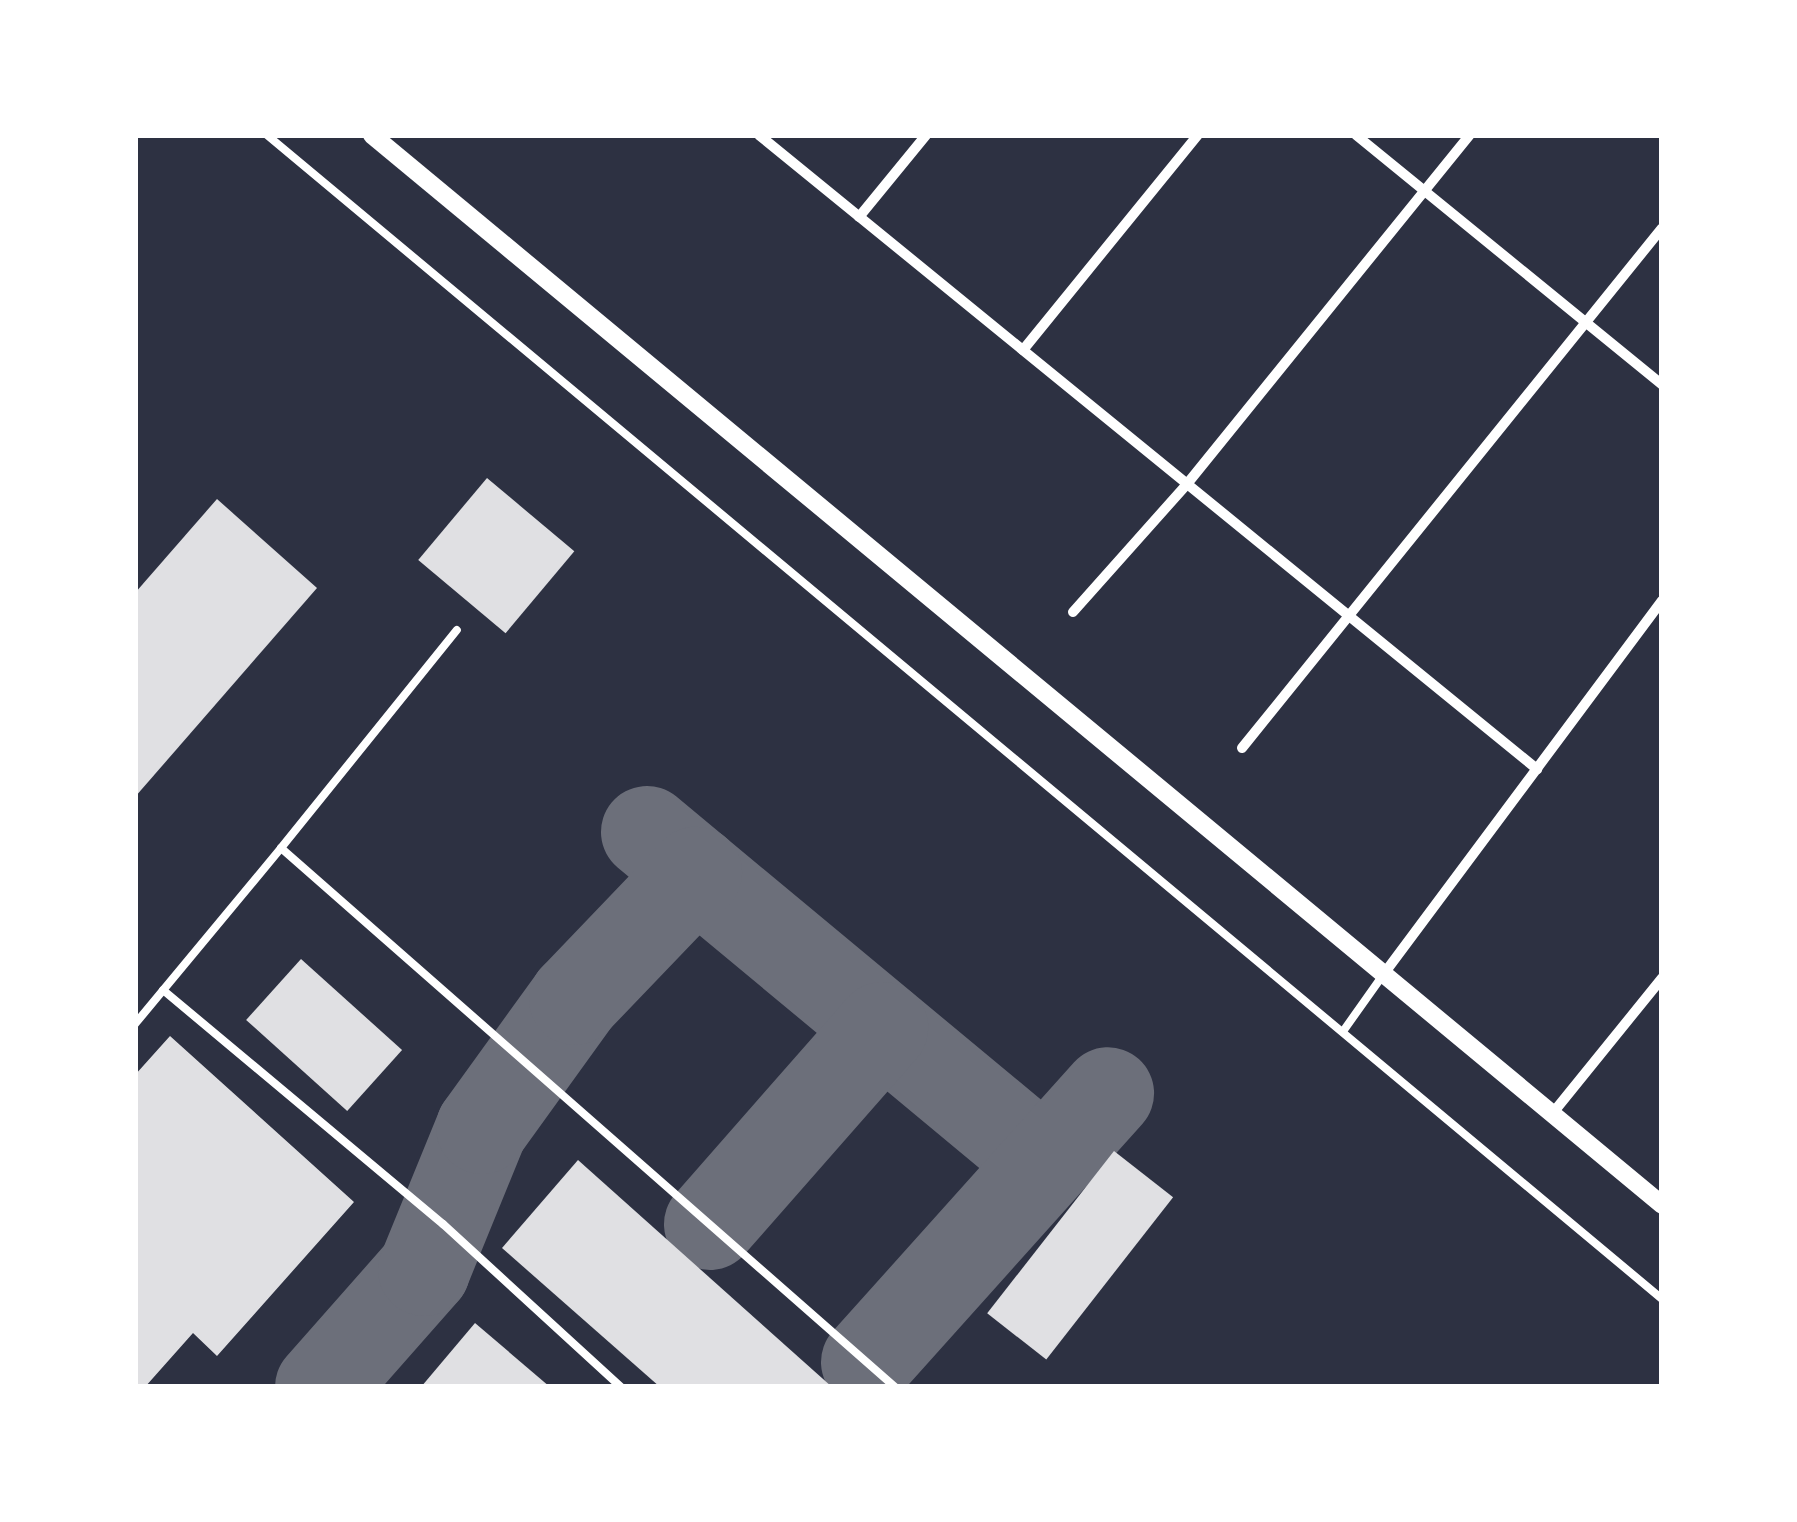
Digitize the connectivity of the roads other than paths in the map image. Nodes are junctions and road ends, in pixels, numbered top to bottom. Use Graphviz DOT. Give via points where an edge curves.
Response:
graph roads {
  1 [pos="266,135"];
  2 [pos="372,135"];
  3 [pos="758,135"];
  4 [pos="926,135"];
  5 [pos="1198,135"];
  6 [pos="1356,135"];
  7 [pos="1470,135"];
  8 [pos="1425,191"];
  9 [pos="859,217"];
  10 [pos="1662,228"];
  11 [pos="1586,323"];
  12 [pos="1022,350"];
  13 [pos="1662,385"];
  14 [pos="1187,484"];
  15 [pos="1662,600"];
  16 [pos="1073,612"];
  17 [pos="1351,618"];
  18 [pos="457,630"];
  19 [pos="1242,748"];
  20 [pos="1536,770"];
  21 [pos="281,848"];
  22 [pos="1383,975"];
  23 [pos="1662,978"];
  24 [pos="162,990"];
  25 [pos="135,1024"];
  26 [pos="1344,1030"];
  27 [pos="1552,1114"];
  28 [pos="1662,1205"];
  29 [pos="1662,1299"];
  30 [pos="621,1387"];
  31 [pos="894,1387"];
  1 -- 26 [label="lane"];
  2 -- 22 [label="street"];
  3 -- 9 [label="street"];
  4 -- 9 [label="street"];
  5 -- 12 [label="street"];
  6 -- 8 [label="street"];
  7 -- 8 [label="street"];
  8 -- 11 [label="street"];
  8 -- 14 [label="street"];
  9 -- 12 [label="street"];
  10 -- 11 [label="street"];
  11 -- 13 [label="street"];
  11 -- 17 [label="street"];
  12 -- 14 [label="street"];
  14 -- 16 [label="street"];
  14 -- 17 [label="street"];
  15 -- 20 [label="street"];
  17 -- 19 [label="street"];
  17 -- 20 [label="street"];
  18 -- 21 [label="lane"];
  20 -- 22 [label="street"];
  21 -- 24 [label="lane"];
  21 -- 31 [label="lane"];
  22 -- 26 [label="lane"];
  22 -- 27 [label="street"];
  23 -- 27 [label="street"];
  24 -- 25 [label="lane"];
  24 -- 30 [label="lane" via="443,1224"];
  26 -- 29 [label="lane"];
  27 -- 28 [label="street"];
}
